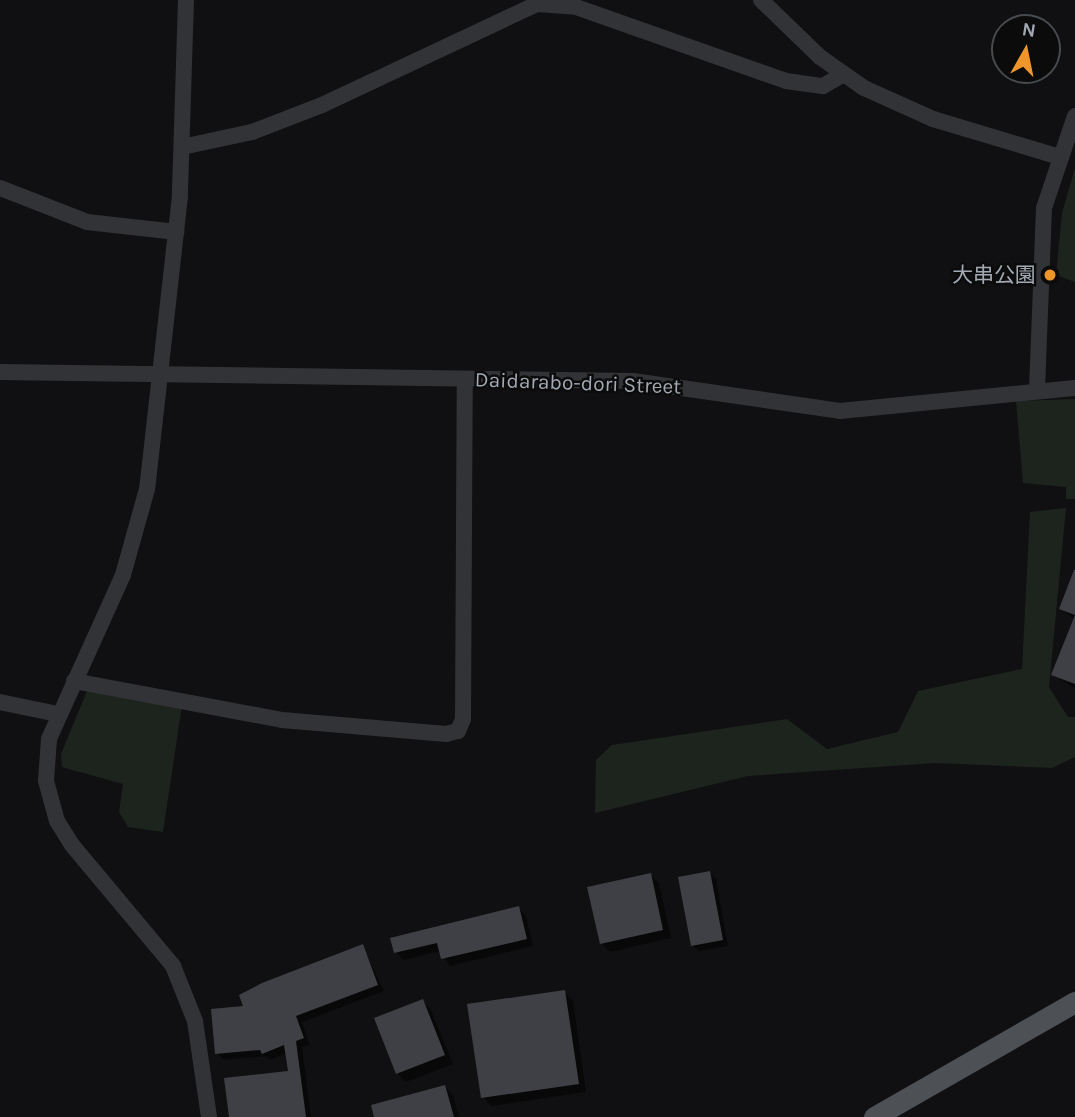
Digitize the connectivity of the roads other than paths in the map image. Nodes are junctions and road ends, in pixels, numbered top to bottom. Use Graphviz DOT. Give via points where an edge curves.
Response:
graph roads {
  1 [pos="186,0"];
  2 [pos="761,0"];
  3 [pos="537,2"];
  4 [pos="842,75"];
  5 [pos="1075,116"];
  6 [pos="182,147"];
  7 [pos="1060,157"];
  8 [pos="0,188"];
  9 [pos="176,232"];
  10 [pos="0,372"];
  11 [pos="162,375"];
  12 [pos="465,379"];
  13 [pos="1075,388"];
  14 [pos="1037,390"];
  15 [pos="74,681"];
  16 [pos="0,702"];
  17 [pos="58,714"];
  18 [pos="1075,1002"];
  19 [pos="209,1117"];
  20 [pos="874,1117"];
  1 -- 6 [label="street"];
  2 -- 4 [label="street"];
  3 -- 4 [label="street" via="576,7 786,81 823,86"];
  3 -- 6 [label="street" via="321,104 252,132"];
  4 -- 7 [label="street" via="933,119"];
  5 -- 7 [label="street"];
  6 -- 9 [label="street"];
  7 -- 14 [label="street" via="1042,226"];
  8 -- 9 [label="street" via="87,222"];
  9 -- 11 [label="street"];
  10 -- 11 [label="street, Daidarabo-dori Street"];
  11 -- 12 [label="street, Daidarabo-dori Street"];
  11 -- 15 [label="street" via="154,450 137,532 124,575"];
  12 -- 14 [label="street, Daidarabo-dori Street" via="666,383 775,405 840,411"];
  12 -- 15 [label="street" via="463,719 458,731 446,734 282,720"];
  13 -- 14 [label="street, Daidarabo-dori Street"];
  15 -- 17 [label="street"];
  16 -- 17 [label="street"];
  17 -- 19 [label="street" via="46,758 46,781 57,821 173,966 195,1021"];
  18 -- 20 [label="main road"];
}
